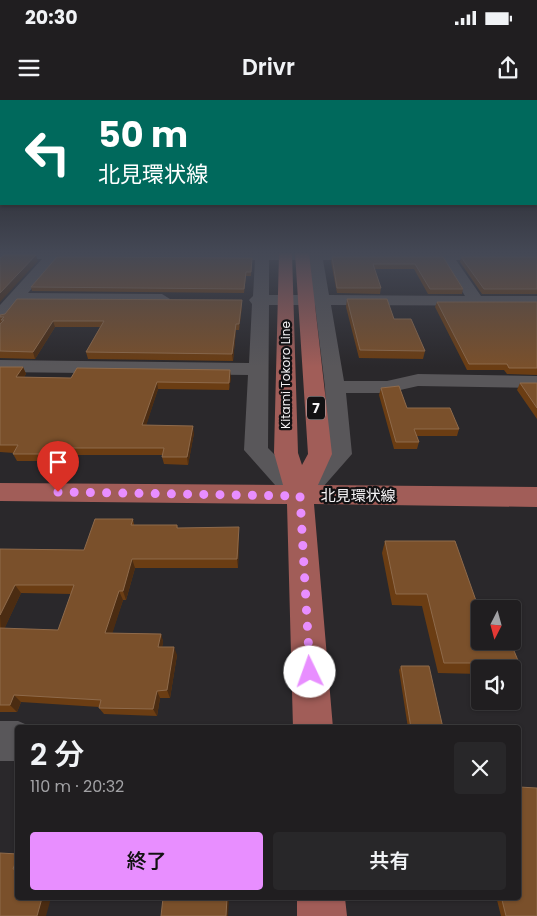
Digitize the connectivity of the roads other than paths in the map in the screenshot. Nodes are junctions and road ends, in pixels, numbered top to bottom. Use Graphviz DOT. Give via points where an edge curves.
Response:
graph roads {
  1 [pos="22,291"];
  2 [pos="252,291"];
  3 [pos="292,291"];
  4 [pos="303,291"];
  5 [pos="321,291"];
  6 [pos="470,291"];
  7 [pos="16,298"];
  8 [pos="182,299"];
  9 [pos="250,300"];
  10 [pos="323,300"];
  11 [pos="476,301"];
  12 [pos="537,301"];
  13 [pos="0,315"];
  14 [pos="297,317"];
  15 [pos="0,366"];
  16 [pos="258,369"];
  17 [pos="537,382"];
  18 [pos="335,387"];
  19 [pos="0,492"];
  20 [pos="300,496"];
  21 [pos="537,497"];
  22 [pos="313,725"];
  23 [pos="0,741"];
  24 [pos="15,741"];
  25 [pos="321,900"];
  26 [pos="322,916"];
  1 -- 7 [label="street"];
  2 -- 9 [label="street"];
  3 -- 14 [label="main road, Kitami Tokoro Line / 7"];
  4 -- 14 [label="main road, Kitami Tokoro Line / 7"];
  5 -- 10 [label="street"];
  6 -- 11 [label="street"];
  7 -- 8 [label="street"];
  7 -- 13 [label="street"];
  9 -- 10 [label="street"];
  9 -- 16 [label="street"];
  10 -- 11 [label="street"];
  10 -- 18 [label="street"];
  11 -- 12 [label="street"];
  14 -- 20 [label="main road, Kitami Tokoro Line / 7" via="286,453"];
  14 -- 20 [label="main road, Kitami Tokoro Line / 7" via="320,454"];
  15 -- 16 [label="street"];
  16 -- 20 [label="street" via="256,450"];
  17 -- 18 [label="street" via="418,380 387,387"];
  18 -- 20 [label="street" via="340,454"];
  19 -- 20 [label="main road, 北見環状線"];
  20 -- 21 [label="main road, 北見環状線"];
  20 -- 22 [label="main road, Kitami Tokoro Line / 7"];
  23 -- 24 [label="street"];
  25 -- 26 [label="main road"];
}
